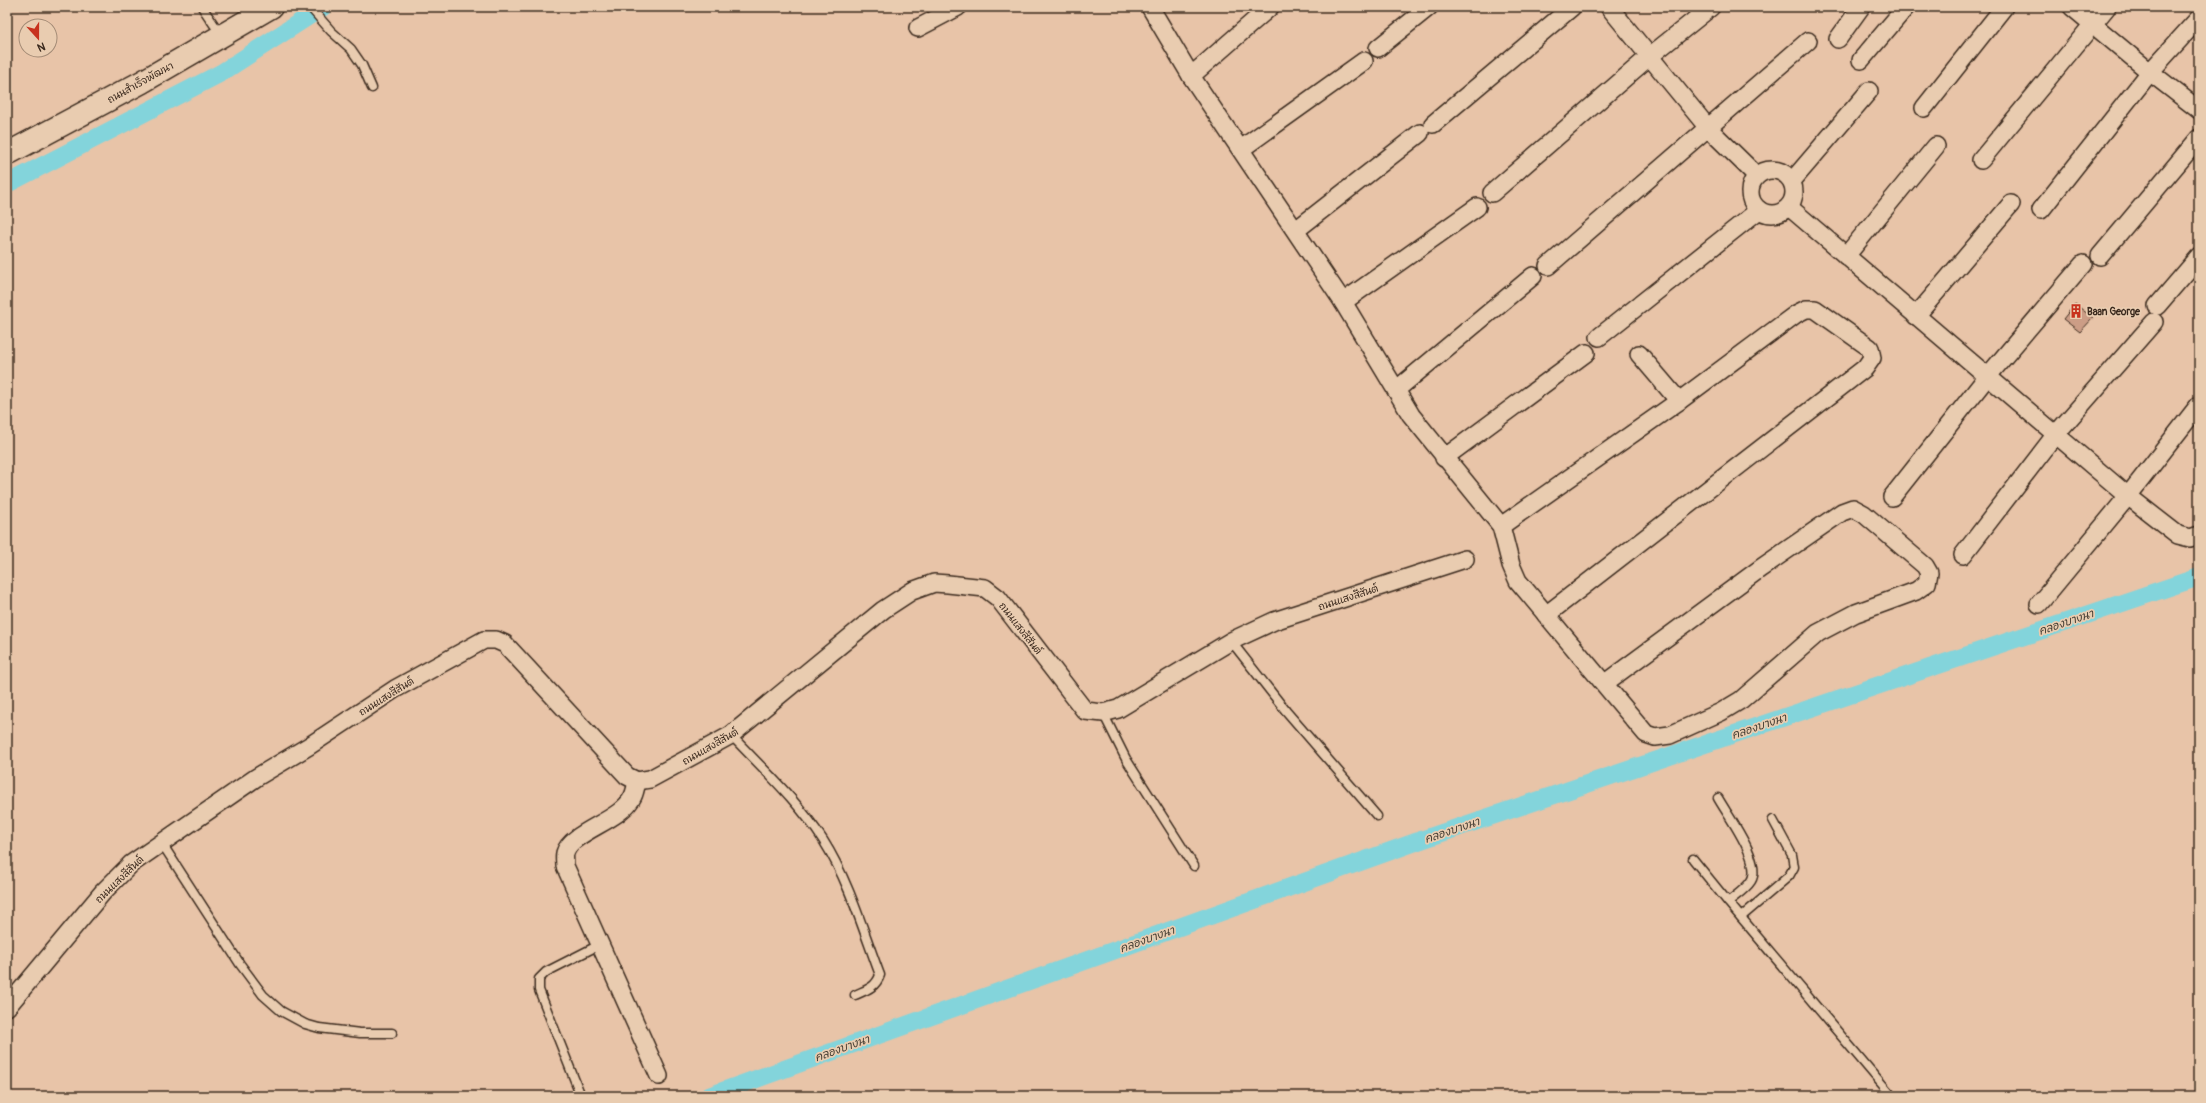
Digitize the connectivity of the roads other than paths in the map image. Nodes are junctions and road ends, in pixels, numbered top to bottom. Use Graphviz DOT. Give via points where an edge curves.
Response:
graph roads {
  1 [pos="202,7"];
  2 [pos="271,7"];
  3 [pos="310,7"];
  4 [pos="958,7"];
  5 [pos="1150,7"];
  6 [pos="1270,7"];
  7 [pos="1429,7"];
  8 [pos="1572,7"];
  9 [pos="1609,7"];
  10 [pos="1711,7"];
  11 [pos="1861,7"];
  12 [pos="1906,7"];
  13 [pos="2004,7"];
  14 [pos="2072,7"];
  15 [pos="2107,7"];
  16 [pos="2199,18"];
  17 [pos="2092,24"];
  18 [pos="918,28"];
  19 [pos="222,36"];
  20 [pos="1838,39"];
  21 [pos="1808,41"];
  22 [pos="1378,48"];
  23 [pos="1650,56"];
  24 [pos="1861,60"];
  25 [pos="1364,61"];
  26 [pos="2150,72"];
  27 [pos="1191,76"];
  28 [pos="372,88"];
  29 [pos="1870,91"];
  30 [pos="1924,108"];
  31 [pos="2199,110"];
  32 [pos="1709,129"];
  33 [pos="2199,138"];
  34 [pos="1936,146"];
  35 [pos="1241,149"];
  36 [pos="7,154"];
  37 [pos="1980,160"];
  38 [pos="1756,175"];
  39 [pos="1792,181"];
  40 [pos="1492,193"];
  41 [pos="2011,204"];
  42 [pos="1477,207"];
  43 [pos="1789,207"];
  44 [pos="1759,210"];
  45 [pos="2041,210"];
  46 [pos="1296,230"];
  47 [pos="1846,256"];
  48 [pos="2100,256"];
  49 [pos="2199,257"];
  50 [pos="2083,264"];
  51 [pos="1548,266"];
  52 [pos="1533,276"];
  53 [pos="1343,302"];
  54 [pos="2157,306"];
  55 [pos="1916,316"];
  56 [pos="2154,322"];
  57 [pos="1599,337"];
  58 [pos="1586,353"];
  59 [pos="1639,354"];
  60 [pos="1987,377"];
  61 [pos="1396,390"];
  62 [pos="1679,401"];
  63 [pos="2199,405"];
  64 [pos="2056,434"];
  65 [pos="1444,458"];
  66 [pos="2128,496"];
  67 [pos="1892,497"];
  68 [pos="1501,526"];
  69 [pos="2199,534"];
  70 [pos="1963,555"];
  71 [pos="1465,559"];
  72 [pos="2039,604"];
  73 [pos="1546,615"];
  74 [pos="1231,641"];
  75 [pos="1605,684"];
  76 [pos="1103,713"];
  77 [pos="731,735"];
  78 [pos="637,781"];
  79 [pos="1718,798"];
  80 [pos="1377,816"];
  81 [pos="1773,820"];
  82 [pos="160,842"];
  83 [pos="1693,859"];
  84 [pos="1194,866"];
  85 [pos="1728,902"];
  86 [pos="1741,917"];
  87 [pos="601,944"];
  88 [pos="855,995"];
  89 [pos="7,1007"];
  90 [pos="392,1033"];
  91 [pos="659,1076"];
  92 [pos="581,1096"];
  93 [pos="1892,1096"];
  1 -- 19 [label="lane"];
  2 -- 19 [label="street, ถนนสำเร็จพัฒนา"];
  3 -- 28 [label="lane" via="331,32 351,49"];
  4 -- 18 [label="street"];
  5 -- 27 [label="street"];
  6 -- 27 [label="street"];
  7 -- 22 [label="street"];
  8 -- 46 [label="street" via="1427,129"];
  9 -- 23 [label="street"];
  10 -- 23 [label="street"];
  11 -- 20 [label="street"];
  12 -- 24 [label="street"];
  13 -- 30 [label="street"];
  14 -- 17 [label="street"];
  15 -- 17 [label="street"];
  16 -- 26 [label="street"];
  17 -- 26 [label="street"];
  17 -- 37 [label="street"];
  19 -- 36 [label="street, ถนนสำเร็จพัฒนา"];
  21 -- 32 [label="street"];
  23 -- 32 [label="street"];
  23 -- 40 [label="street"];
  25 -- 35 [label="street"];
  26 -- 31 [label="street"];
  26 -- 45 [label="street"];
  27 -- 35 [label="street"];
  29 -- 39 [label="street"];
  32 -- 38 [label="street"];
  32 -- 51 [label="street"];
  33 -- 48 [label="street"];
  34 -- 47 [label="street"];
  35 -- 46 [label="street"];
  38 -- 39 [label="street" via="1774,169 1782,171"];
  38 -- 44 [label="street" via="1750,187 1750,195"];
  39 -- 43 [label="street" via="1795,195"];
  41 -- 55 [label="street"];
  42 -- 53 [label="street"];
  43 -- 44 [label="street" via="1771,214"];
  43 -- 47 [label="street"];
  44 -- 57 [label="street"];
  46 -- 53 [label="street"];
  47 -- 55 [label="street"];
  49 -- 54 [label="street"];
  50 -- 60 [label="street"];
  52 -- 61 [label="street"];
  53 -- 61 [label="street"];
  55 -- 60 [label="street"];
  56 -- 64 [label="street"];
  58 -- 65 [label="street"];
  59 -- 62 [label="street"];
  60 -- 64 [label="street"];
  60 -- 67 [label="street"];
  61 -- 65 [label="street" via="1411,415"];
  62 -- 68 [label="street"];
  62 -- 73 [label="street" via="1806,309 1815,309 1870,348 1872,358 1865,368"];
  63 -- 66 [label="street"];
  64 -- 66 [label="street"];
  64 -- 70 [label="street"];
  65 -- 68 [label="street"];
  66 -- 69 [label="street" via="2178,535 2190,538"];
  66 -- 72 [label="street"];
  68 -- 73 [label="street" via="1518,582"];
  71 -- 74 [label="street, ถนนแสงสีสันต์" via="1274,621"];
  73 -- 75 [label="street"];
  74 -- 76 [label="street, ถนนแสงสีสันต์" via="1118,709"];
  74 -- 80 [label="lane" via="1286,711"];
  75 -- 75 [label="street" via="1761,568 1842,512 1853,508 1864,514 1925,566 1929,573 1927,583 1916,591 1856,613 1818,633 1741,700 1670,735 1655,737 1646,734"];
  76 -- 77 [label="street, ถนนแสงสีสันต์" via="1085,711 998,598 985,588 934,583 912,591 883,610"];
  76 -- 84 [label="lane" via="1126,759"];
  77 -- 78 [label="street, ถนนแสงสีสันต์" via="650,779"];
  77 -- 88 [label="lane" via="790,796 810,821 839,870 880,974 875,985"];
  78 -- 82 [label="street, ถนนแสงสีสันต์" via="627,776 505,644 489,639 475,644 395,689"];
  78 -- 87 [label="street" via="628,804 572,842 565,853 565,866"];
  79 -- 85 [label="lane" via="1750,854 1754,871 1750,882"];
  81 -- 86 [label="lane" via="1792,855 1794,867 1790,876"];
  82 -- 89 [label="street, ถนนแสงสีสันต์" via="131,864 103,892"];
  82 -- 90 [label="lane" via="240,964 263,995 281,1011 305,1024 319,1028 360,1033"];
  83 -- 85 [label="lane"];
  85 -- 86 [label="lane"];
  86 -- 93 [label="lane"];
  87 -- 91 [label="street"];
  87 -- 92 [label="lane" via="546,972 539,979 539,990"];
}
